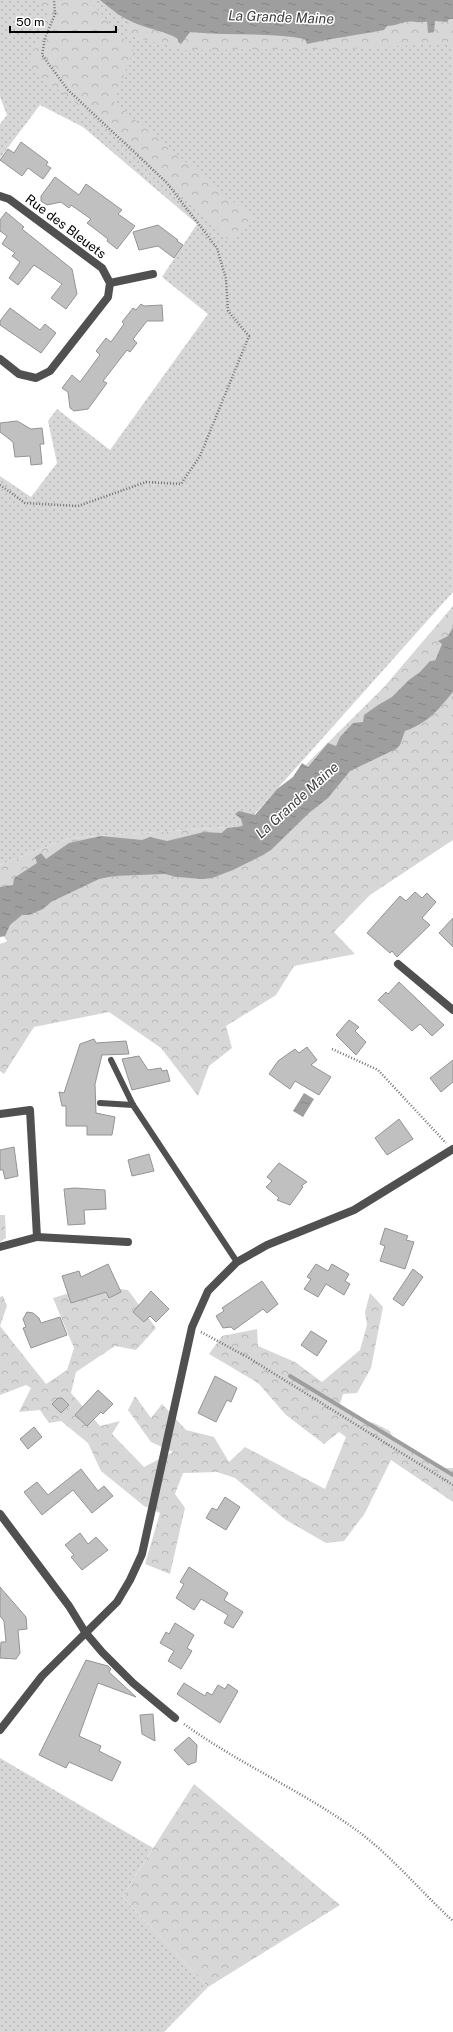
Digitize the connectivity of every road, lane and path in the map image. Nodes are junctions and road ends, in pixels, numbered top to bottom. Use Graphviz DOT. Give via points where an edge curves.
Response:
graph roads {
  1 [pos="54,0"];
  2 [pos="0,196"];
  3 [pos="153,274"];
  4 [pos="110,283"];
  5 [pos="0,359"];
  6 [pos="0,485"];
  7 [pos="398,964"];
  8 [pos="453,1010"];
  9 [pos="332,1049"];
  10 [pos="111,1060"];
  11 [pos="100,1103"];
  12 [pos="132,1105"];
  13 [pos="0,1114"];
  14 [pos="452,1149"];
  15 [pos="37,1236"];
  16 [pos="128,1242"];
  17 [pos="0,1247"];
  18 [pos="237,1262"];
  19 [pos="192,1327"];
  20 [pos="453,1485"];
  21 [pos="0,1514"];
  22 [pos="85,1632"];
  23 [pos="176,1718"];
  24 [pos="0,1730"];
  25 [pos="453,1921"];
  1 -- 6 [label="path" via="55,14 45,38 42,54 68,90 167,183 217,248 226,279 228,311 249,336 200,456 181,484 146,482 78,506 25,503"];
  2 -- 4 [label="street, Rue des Bleuets" via="9,199 102,268"];
  3 -- 4 [label="street"];
  4 -- 5 [label="street" via="108,297 50,371 36,378 19,374"];
  7 -- 8 [label="street"];
  9 -- 14 [label="path" via="378,1070"];
  10 -- 12 [label="lane"];
  11 -- 12 [label="lane"];
  12 -- 18 [label="lane"];
  13 -- 15 [label="street" via="30,1110"];
  14 -- 18 [label="street" via="354,1210 267,1245"];
  15 -- 16 [label="street"];
  15 -- 17 [label="street"];
  18 -- 19 [label="street" via="208,1291"];
  19 -- 20 [label="path" via="250,1358"];
  19 -- 22 [label="street" via="142,1554 117,1602"];
  21 -- 22 [label="street" via="69,1606"];
  22 -- 23 [label="street" via="133,1683"];
  22 -- 24 [label="street" via="42,1676"];
  23 -- 25 [label="path" via="356,1830 395,1863"];
}
